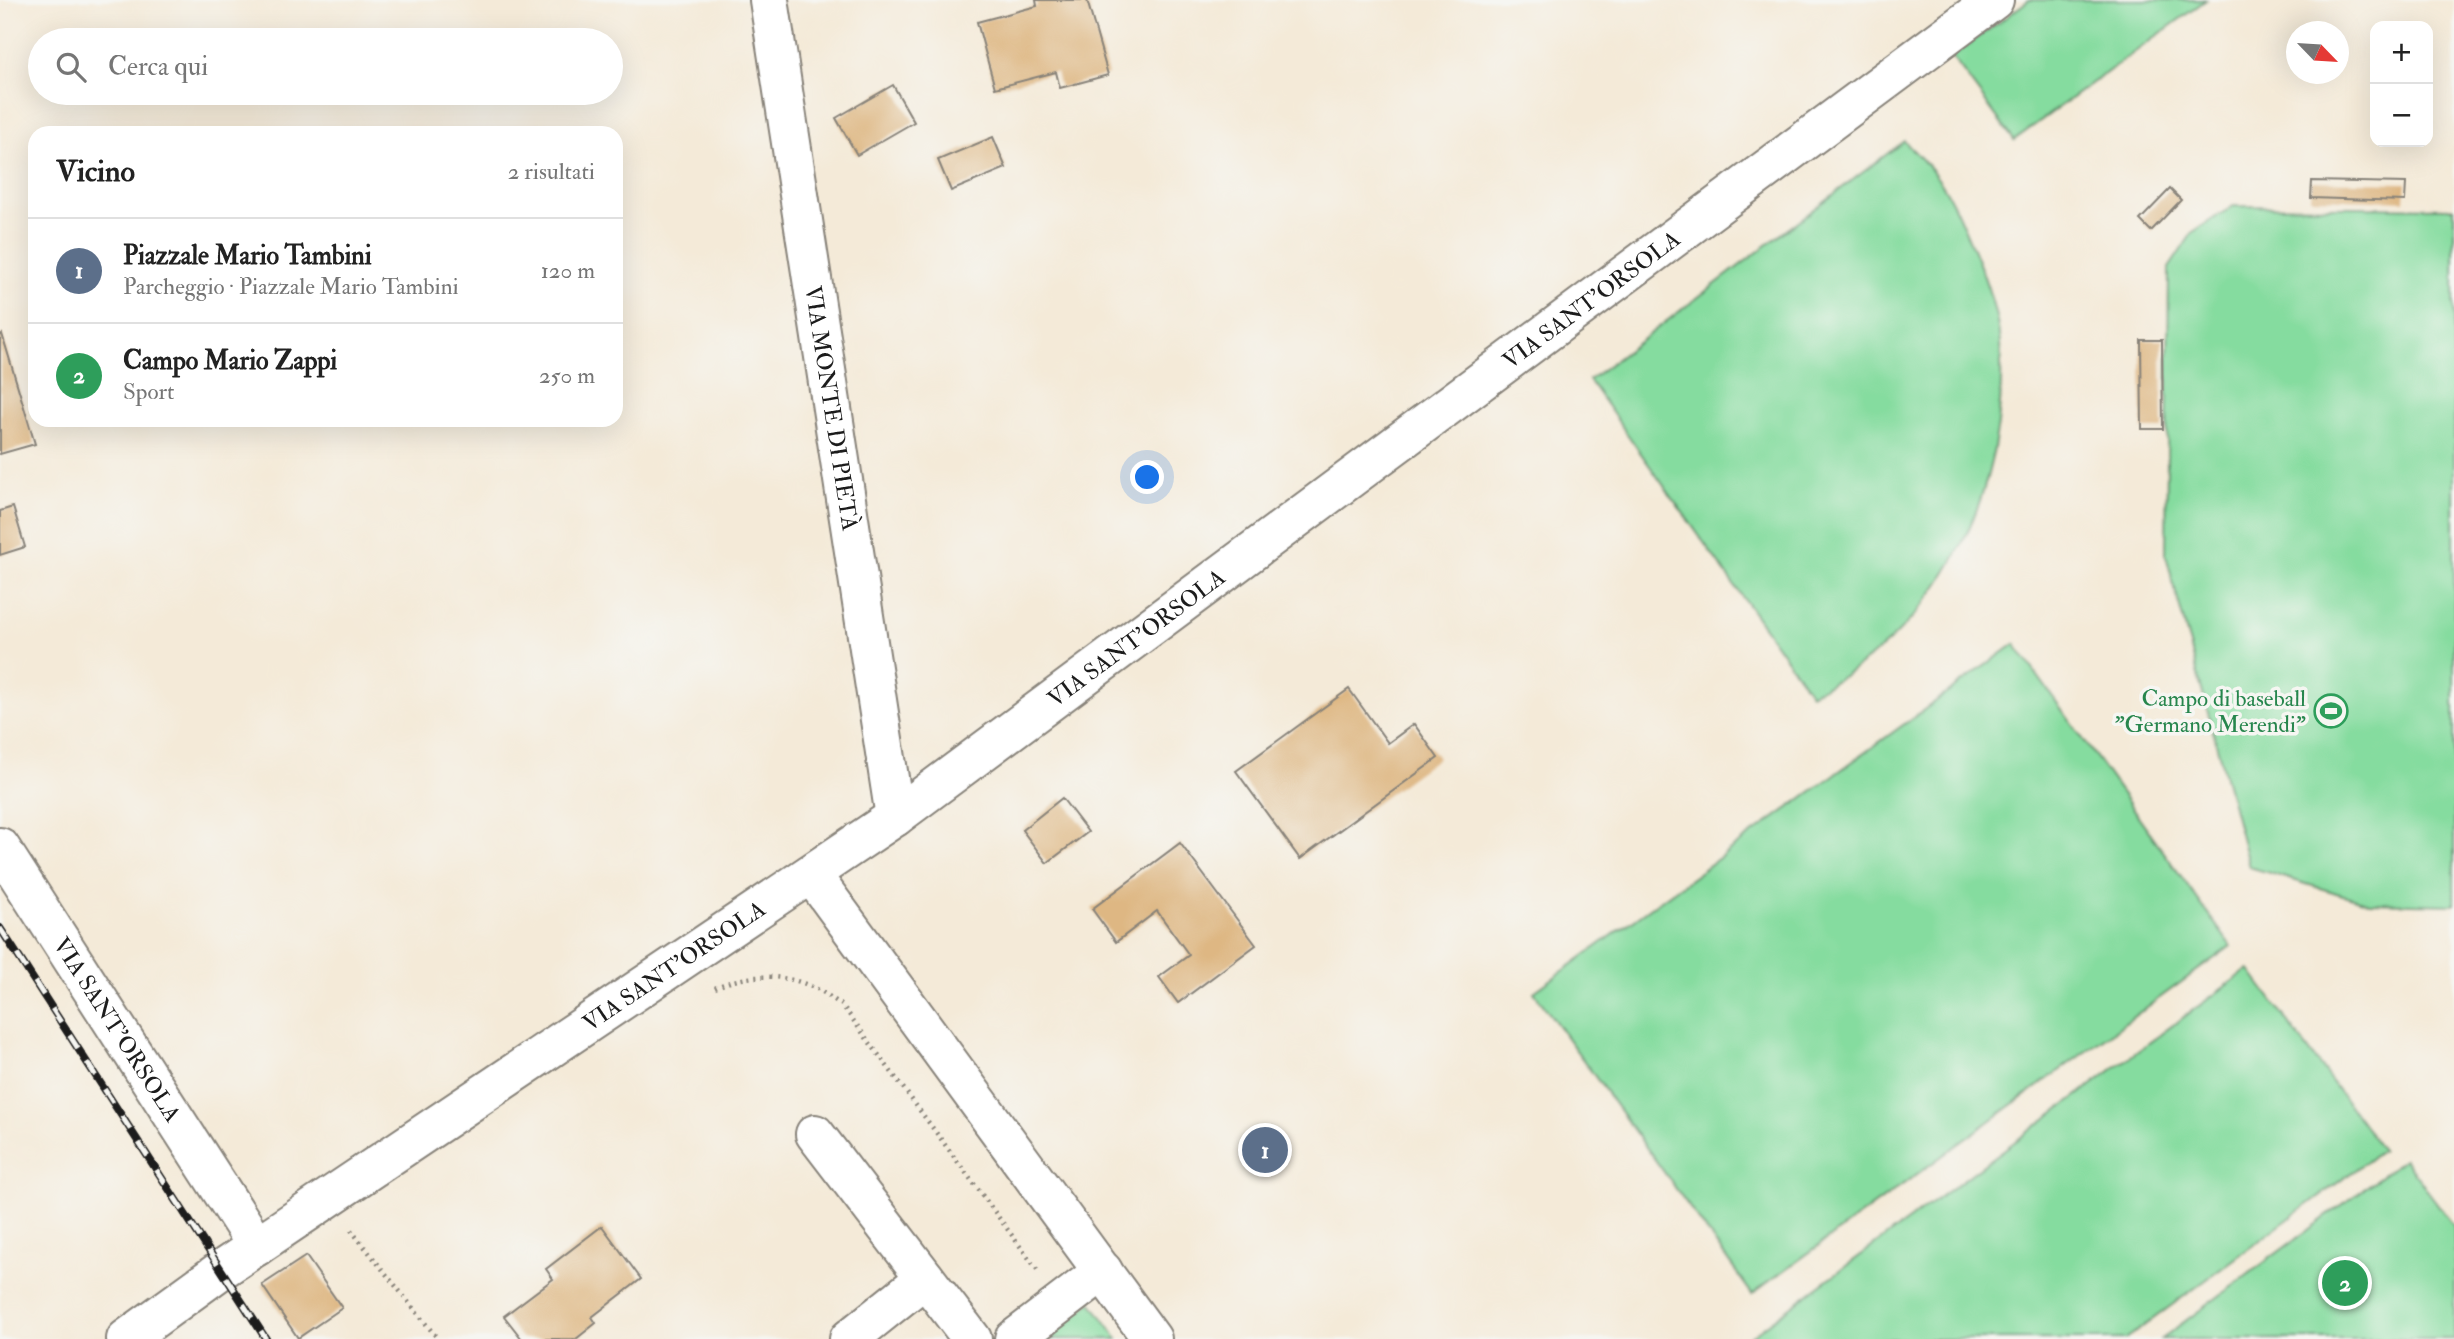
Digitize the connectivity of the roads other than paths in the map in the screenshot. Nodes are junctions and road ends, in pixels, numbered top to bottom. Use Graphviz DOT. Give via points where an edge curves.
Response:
graph roads {
  1 [pos="769,0"];
  2 [pos="1994,0"];
  3 [pos="895,817"];
  4 [pos="0,847"];
  5 [pos="811,874"];
  6 [pos="815,1134"];
  7 [pos="257,1246"];
  8 [pos="1103,1271"];
  9 [pos="926,1278"];
  10 [pos="126,1339"];
  11 [pos="849,1339"];
  12 [pos="972,1339"];
  13 [pos="1014,1339"];
  14 [pos="1152,1339"];
  1 -- 3 [label="street, VIA MONTE DI PIETÀ"];
  2 -- 3 [label="street, VIA SANT'ORSOLA"];
  3 -- 5 [label="street, VIA SANT'ORSOLA"];
  4 -- 7 [label="street, VIA SANT'ORSOLA"];
  5 -- 7 [label="street, VIA SANT'ORSOLA"];
  5 -- 8 [label="street"];
  6 -- 9 [label="street"];
  7 -- 10 [label="street, VIA SANT'ORSOLA"];
  8 -- 13 [label="street"];
  8 -- 14 [label="street"];
  9 -- 11 [label="street"];
  9 -- 12 [label="street"];
}
